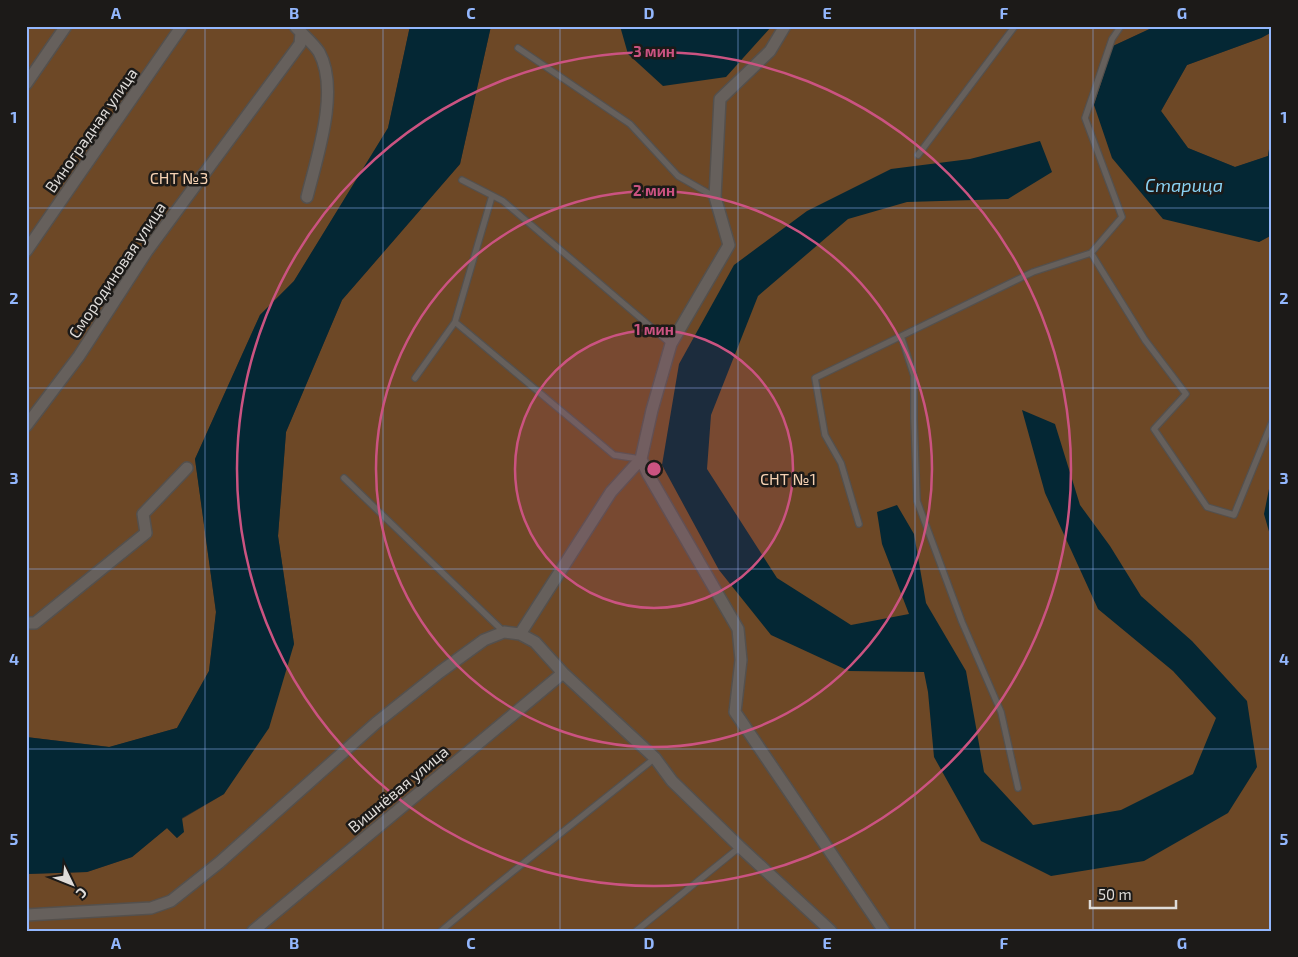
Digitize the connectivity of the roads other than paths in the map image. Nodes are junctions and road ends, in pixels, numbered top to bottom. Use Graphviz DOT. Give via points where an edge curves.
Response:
graph roads {
  1 [pos="66,26"];
  2 [pos="182,26"];
  3 [pos="785,26"];
  4 [pos="1015,26"];
  5 [pos="1121,26"];
  6 [pos="298,30"];
  7 [pos="518,48"];
  8 [pos="26,84"];
  9 [pos="918,156"];
  10 [pos="462,180"];
  11 [pos="492,196"];
  12 [pos="307,197"];
  13 [pos="715,197"];
  14 [pos="26,251"];
  15 [pos="1091,254"];
  16 [pos="455,322"];
  17 [pos="901,336"];
  18 [pos="670,344"];
  19 [pos="415,378"];
  20 [pos="1272,422"];
  21 [pos="26,426"];
  22 [pos="642,459"];
  23 [pos="186,468"];
  24 [pos="344,478"];
  25 [pos="859,524"];
  26 [pos="26,623"];
  27 [pos="504,632"];
  28 [pos="520,634"];
  29 [pos="563,672"];
  30 [pos="655,758"];
  31 [pos="1018,788"];
  32 [pos="740,847"];
  33 [pos="26,915"];
  34 [pos="827,930"];
  35 [pos="253,931"];
  36 [pos="441,931"];
  37 [pos="636,931"];
  38 [pos="884,931"];
  1 -- 8 [label="street"];
  2 -- 14 [label="street, Виноградная улица"];
  3 -- 13 [label="street" via="770,51 720,99"];
  4 -- 9 [label="lane"];
  5 -- 15 [label="lane" via="1112,39 1085,118 1122,217"];
  6 -- 12 [label="street" via="318,51 326,69 327,104 323,132"];
  6 -- 21 [label="street, Смородиновая улица" via="300,44 147,251 79,356"];
  7 -- 13 [label="lane" via="630,124 678,176"];
  10 -- 11 [label="lane"];
  11 -- 16 [label="lane"];
  11 -- 18 [label="lane" via="503,201"];
  13 -- 18 [label="street" via="729,245"];
  15 -- 17 [label="lane" via="1033,272"];
  15 -- 20 [label="lane" via="1144,340 1186,394 1154,429 1207,507 1234,515"];
  16 -- 19 [label="lane"];
  16 -- 22 [label="lane" via="614,455"];
  17 -- 25 [label="lane" via="815,378 825,435 841,463"];
  17 -- 31 [label="lane" via="914,376 917,501 962,622 1001,712"];
  18 -- 22 [label="street"];
  22 -- 28 [label="street" via="611,492"];
  22 -- 38 [label="street" via="738,629 741,660 735,712"];
  23 -- 26 [label="street" via="143,514 146,533 35,623"];
  24 -- 27 [label="lane"];
  27 -- 28 [label="street"];
  27 -- 33 [label="street" via="484,640 376,723 220,862 171,901 151,908"];
  28 -- 29 [label="street" via="535,642"];
  29 -- 30 [label="street"];
  29 -- 35 [label="street, Вишнёвая улица"];
  30 -- 32 [label="street" via="672,781"];
  30 -- 36 [label="lane"];
  32 -- 34 [label="street"];
  32 -- 37 [label="lane"];
}
